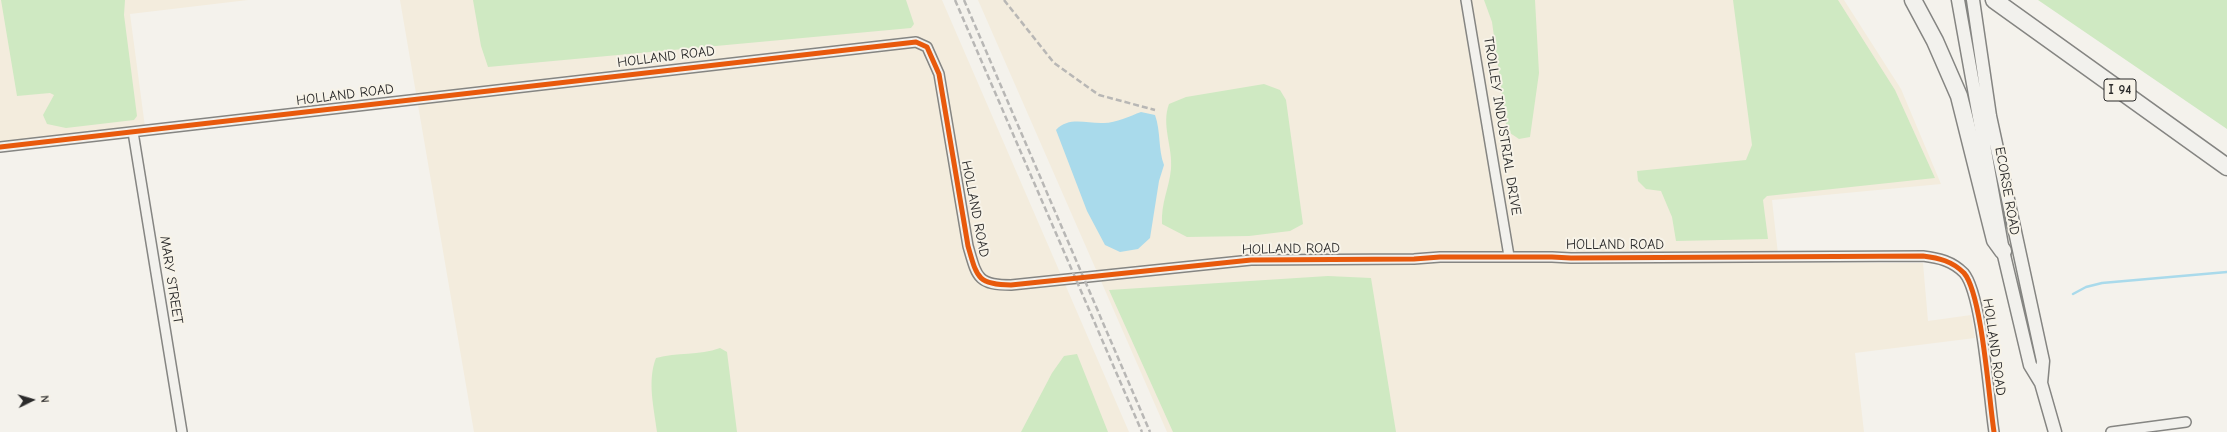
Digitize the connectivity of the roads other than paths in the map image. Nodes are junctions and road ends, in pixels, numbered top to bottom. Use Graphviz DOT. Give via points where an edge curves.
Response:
graph roads {
  1 [pos="1466,0"];
  2 [pos="1913,0"];
  3 [pos="1958,0"];
  4 [pos="1973,0"];
  5 [pos="1994,0"];
  6 [pos="133,132"];
  7 [pos="0,147"];
  8 [pos="2227,167"];
  9 [pos="2003,251"];
  10 [pos="1509,256"];
  11 [pos="2041,383"];
  12 [pos="2186,422"];
  13 [pos="182,432"];
  14 [pos="1994,432"];
  15 [pos="2055,432"];
  16 [pos="2111,432"];
  1 -- 10 [label="street, TROLLEY INDUSTRIAL DRIVE"];
  2 -- 9 [label="highway" via="1935,41 1959,96 1995,240"];
  3 -- 9 [label="main road, ECORSE ROAD"];
  4 -- 11 [label="main road, ECORSE ROAD" via="1992,123 2043,361"];
  5 -- 8 [label="highway, I 94"];
  6 -- 7 [label="street, HOLLAND ROAD"];
  6 -- 10 [label="street, HOLLAND ROAD" via="912,42 927,47 939,74 968,246 980,279 988,284 1011,285 1251,260"];
  6 -- 13 [label="street, MARY STREET"];
  9 -- 11 [label="main road, ECORSE ROAD" via="2030,365"];
  10 -- 14 [label="street, HOLLAND ROAD" via="1942,258 1964,274 1975,295"];
  11 -- 15 [label="main road, ECORSE ROAD"];
  12 -- 16 [label="street"];
}
